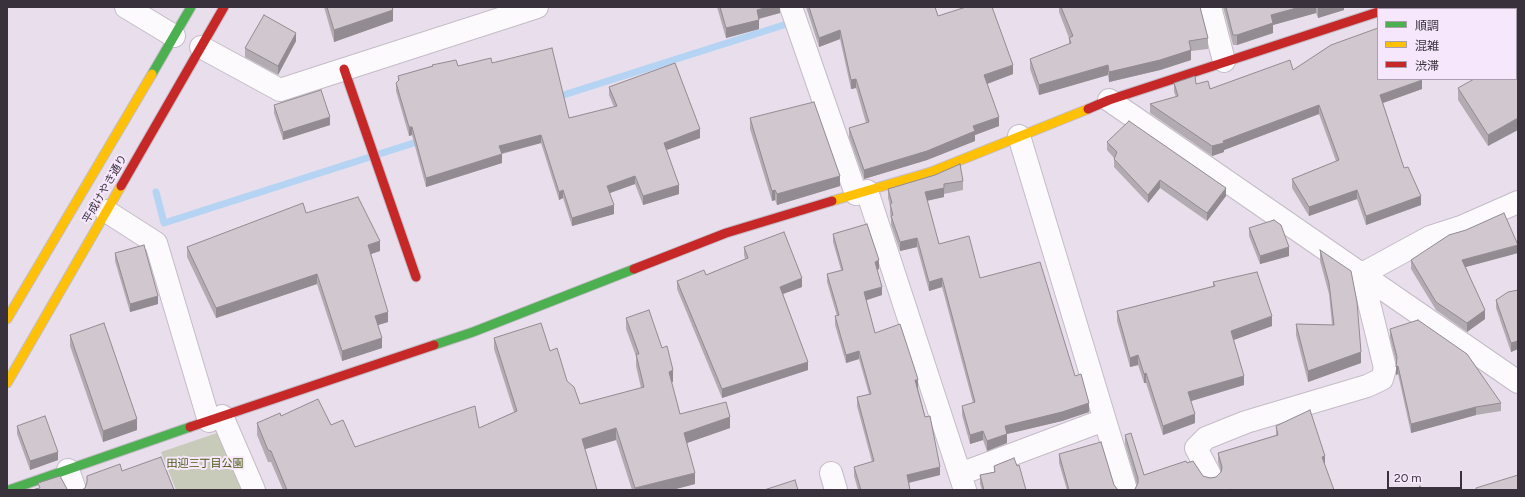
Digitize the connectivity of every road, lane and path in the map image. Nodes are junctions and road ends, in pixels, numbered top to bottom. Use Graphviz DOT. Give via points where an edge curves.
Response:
graph roads {
  1 [pos="126,7"];
  2 [pos="190,7"];
  3 [pos="224,7"];
  4 [pos="537,7"];
  5 [pos="792,7"];
  6 [pos="1210,7"];
  7 [pos="1377,12"];
  8 [pos="174,36"];
  9 [pos="201,47"];
  10 [pos="1224,61"];
  11 [pos="344,69"];
  12 [pos="1109,100"];
  13 [pos="1019,136"];
  14 [pos="862,192"];
  15 [pos="1518,202"];
  16 [pos="106,211"];
  17 [pos="1362,274"];
  18 [pos="416,277"];
  19 [pos="7,319"];
  20 [pos="1518,382"];
  21 [pos="7,383"];
  22 [pos="216,419"];
  23 [pos="1104,420"];
  24 [pos="68,470"];
  25 [pos="1210,475"];
  26 [pos="962,482"];
  27 [pos="9,490"];
  28 [pos="75,490"];
  29 [pos="254,490"];
  30 [pos="1126,490"];
  1 -- 8 [label="street"];
  2 -- 8 [label="street, 平成けやき通り"];
  3 -- 9 [label="street, 平成けやき通り"];
  4 -- 11 [label="street"];
  5 -- 14 [label="street"];
  6 -- 10 [label="street"];
  7 -- 10 [label="street"];
  8 -- 19 [label="street, 平成けやき通り"];
  9 -- 11 [label="street" via="280,90"];
  9 -- 16 [label="street, 平成けやき通り"];
  10 -- 12 [label="street"];
  11 -- 18 [label="street"];
  12 -- 13 [label="street"];
  12 -- 17 [label="street"];
  13 -- 14 [label="street" via="931,172"];
  13 -- 23 [label="street"];
  14 -- 22 [label="street" via="726,233 473,332"];
  14 -- 26 [label="street"];
  15 -- 17 [label="street" via="1461,227 1430,237"];
  16 -- 21 [label="street, 平成けやき通り"];
  16 -- 22 [label="street" via="156,243"];
  17 -- 20 [label="street"];
  17 -- 25 [label="street" via="1385,368 1382,379 1367,386 1246,422 1206,438 1196,448"];
  22 -- 24 [label="street"];
  22 -- 29 [label="street"];
  23 -- 26 [label="street"];
  23 -- 30 [label="street"];
  24 -- 27 [label="street"];
  24 -- 28 [label="street"];
}
